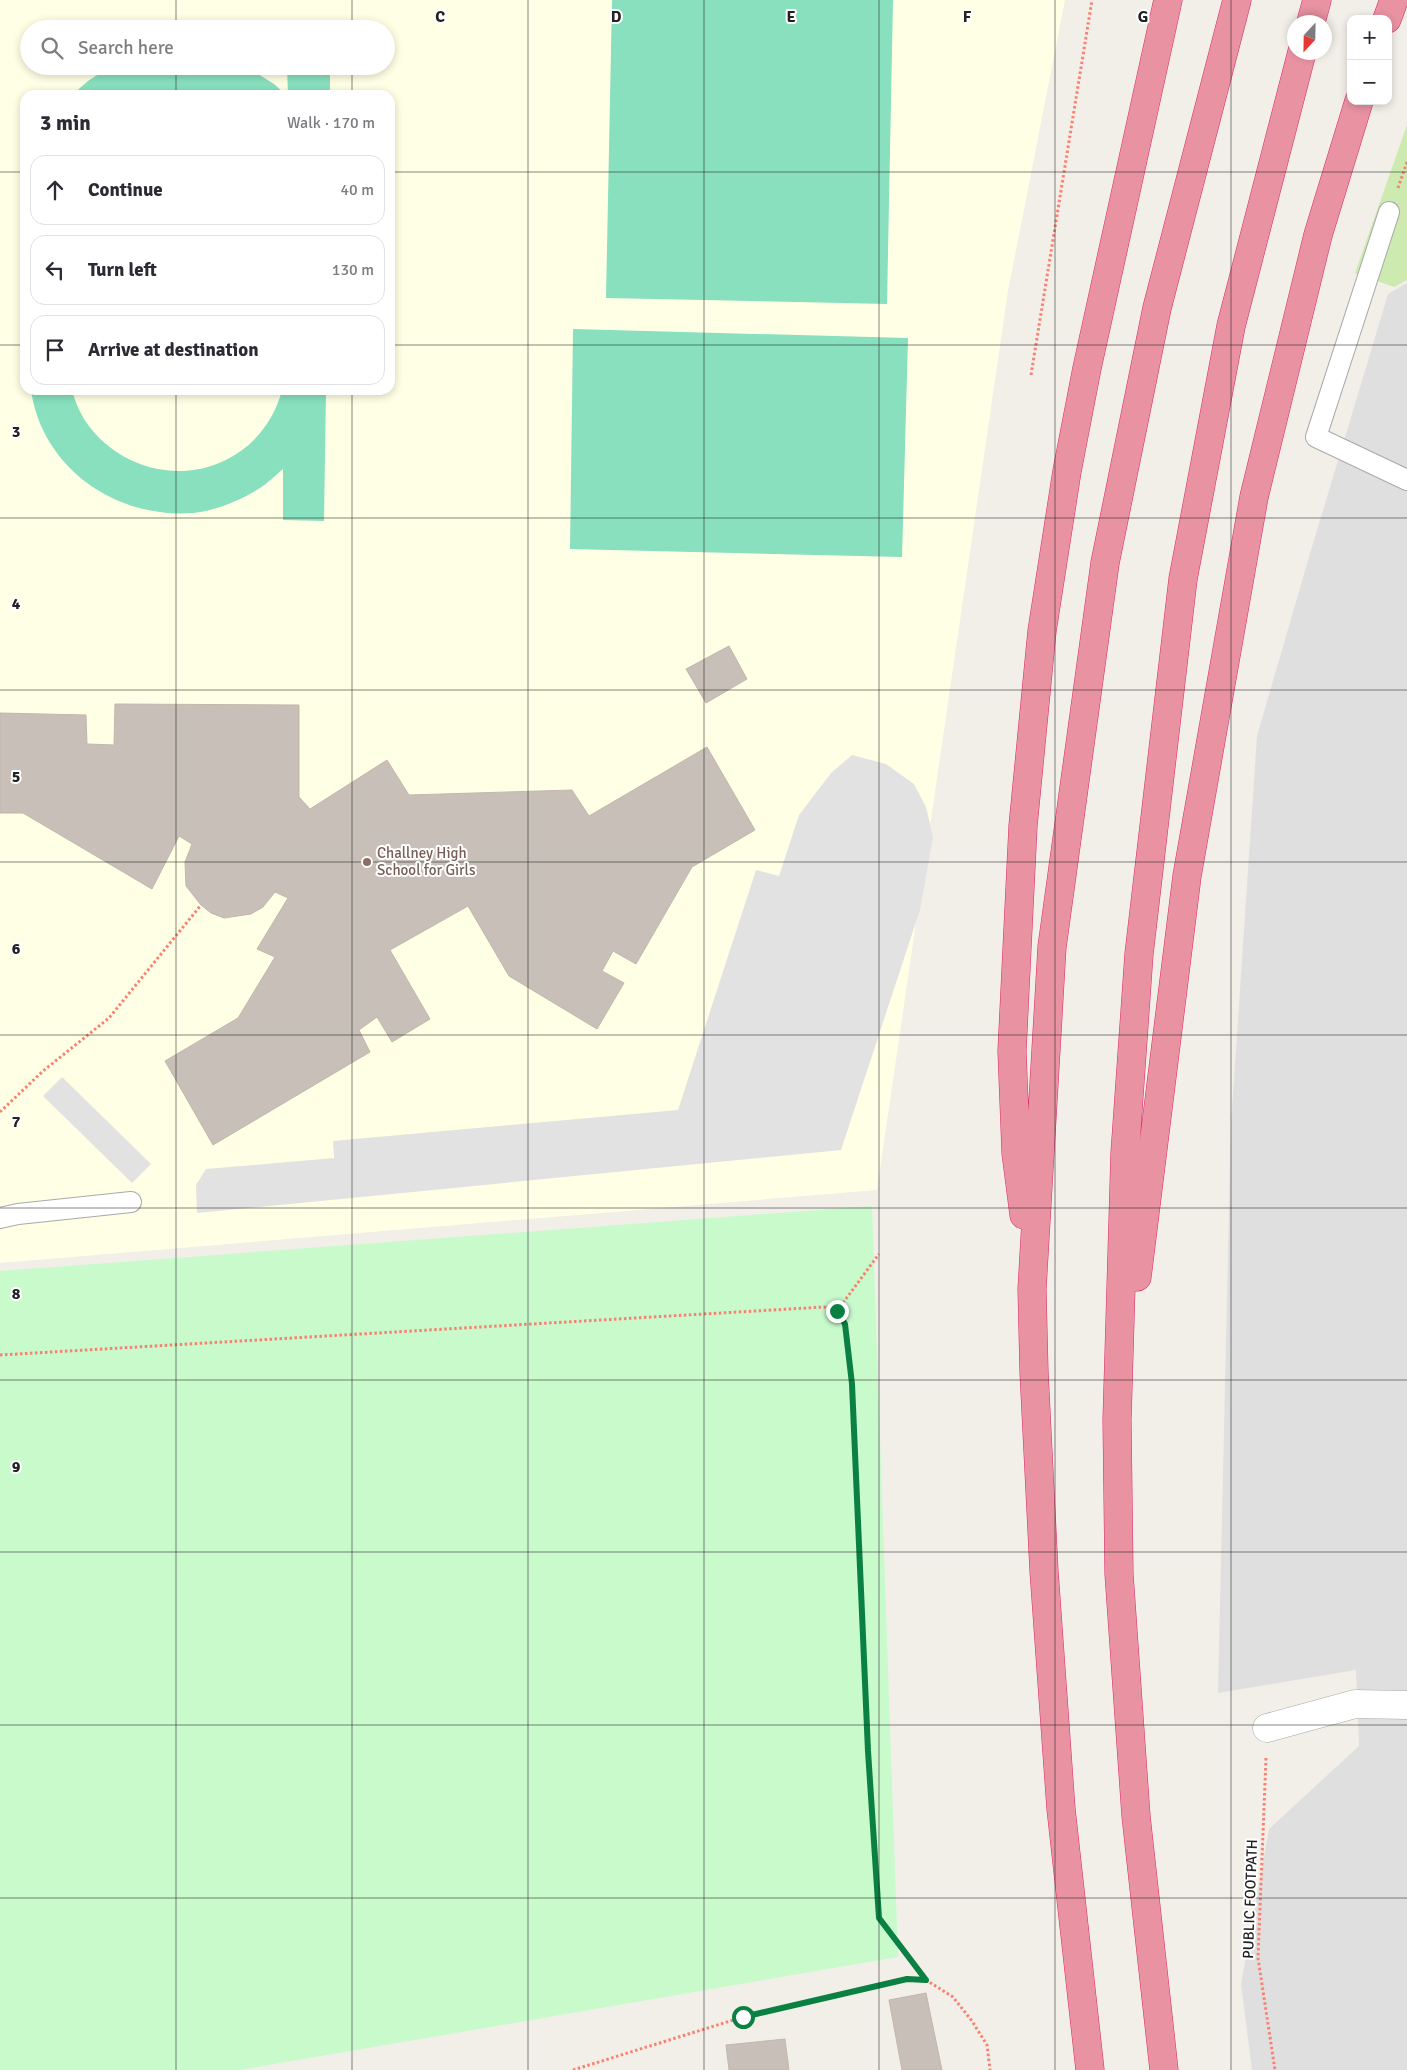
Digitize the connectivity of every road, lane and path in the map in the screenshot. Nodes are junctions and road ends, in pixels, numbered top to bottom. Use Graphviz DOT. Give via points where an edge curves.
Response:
graph roads {
  1 [pos="1092,0"];
  2 [pos="1168,0"];
  3 [pos="1237,0"];
  4 [pos="1317,0"];
  5 [pos="1394,0"];
  6 [pos="1312,15"];
  7 [pos="1388,15"];
  8 [pos="1300,60"];
  9 [pos="1359,105"];
  10 [pos="1389,212"];
  11 [pos="1031,375"];
  12 [pos="1407,480"];
  13 [pos="201,905"];
  14 [pos="0,1112"];
  15 [pos="131,1202"];
  16 [pos="0,1218"];
  17 [pos="879,1254"];
  18 [pos="1032,1289"];
  19 [pos="837,1311"];
  20 [pos="0,1355"];
  21 [pos="1119,1385"];
  22 [pos="1407,1705"];
  23 [pos="1267,1728"];
  24 [pos="926,1980"];
  25 [pos="573,2070"];
  26 [pos="990,2070"];
  27 [pos="1090,2070"];
  28 [pos="1164,2070"];
  29 [pos="1276,2070"];
  1 -- 11 [label="path"];
  2 -- 18 [label="highway" via="1087,368 1042,631 1023,826 1012,1051 1016,1153"];
  3 -- 18 [label="highway" via="1157,308 1105,563 1052,947"];
  4 -- 6 [label="highway"];
  5 -- 7 [label="highway"];
  8 -- 21 [label="highway" via="1231,326 1183,579 1139,954 1125,1153"];
  9 -- 21 [label="highway" via="1318,235 1254,497 1186,876 1139,1265"];
  10 -- 12 [label="lane" via="1316,437"];
  13 -- 14 [label="path" via="109,1018 43,1071"];
  15 -- 16 [label="lane"];
  17 -- 19 [label="path"];
  18 -- 27 [label="highway" via="1044,1571 1061,1809"];
  19 -- 20 [label="path" via="824,1307"];
  19 -- 24 [label="path" via="845,1324 852,1384 868,1751 879,1918"];
  21 -- 28 [label="highway" via="1122,1613 1136,1816"];
  22 -- 23 [label="street" via="1355,1704"];
  23 -- 29 [label="path, PUBLIC FOOTPATH" via="1258,1958"];
  24 -- 25 [label="path" via="907,1979 743,2017"];
  24 -- 26 [label="path" via="953,1997 972,2021 987,2045"];
}
